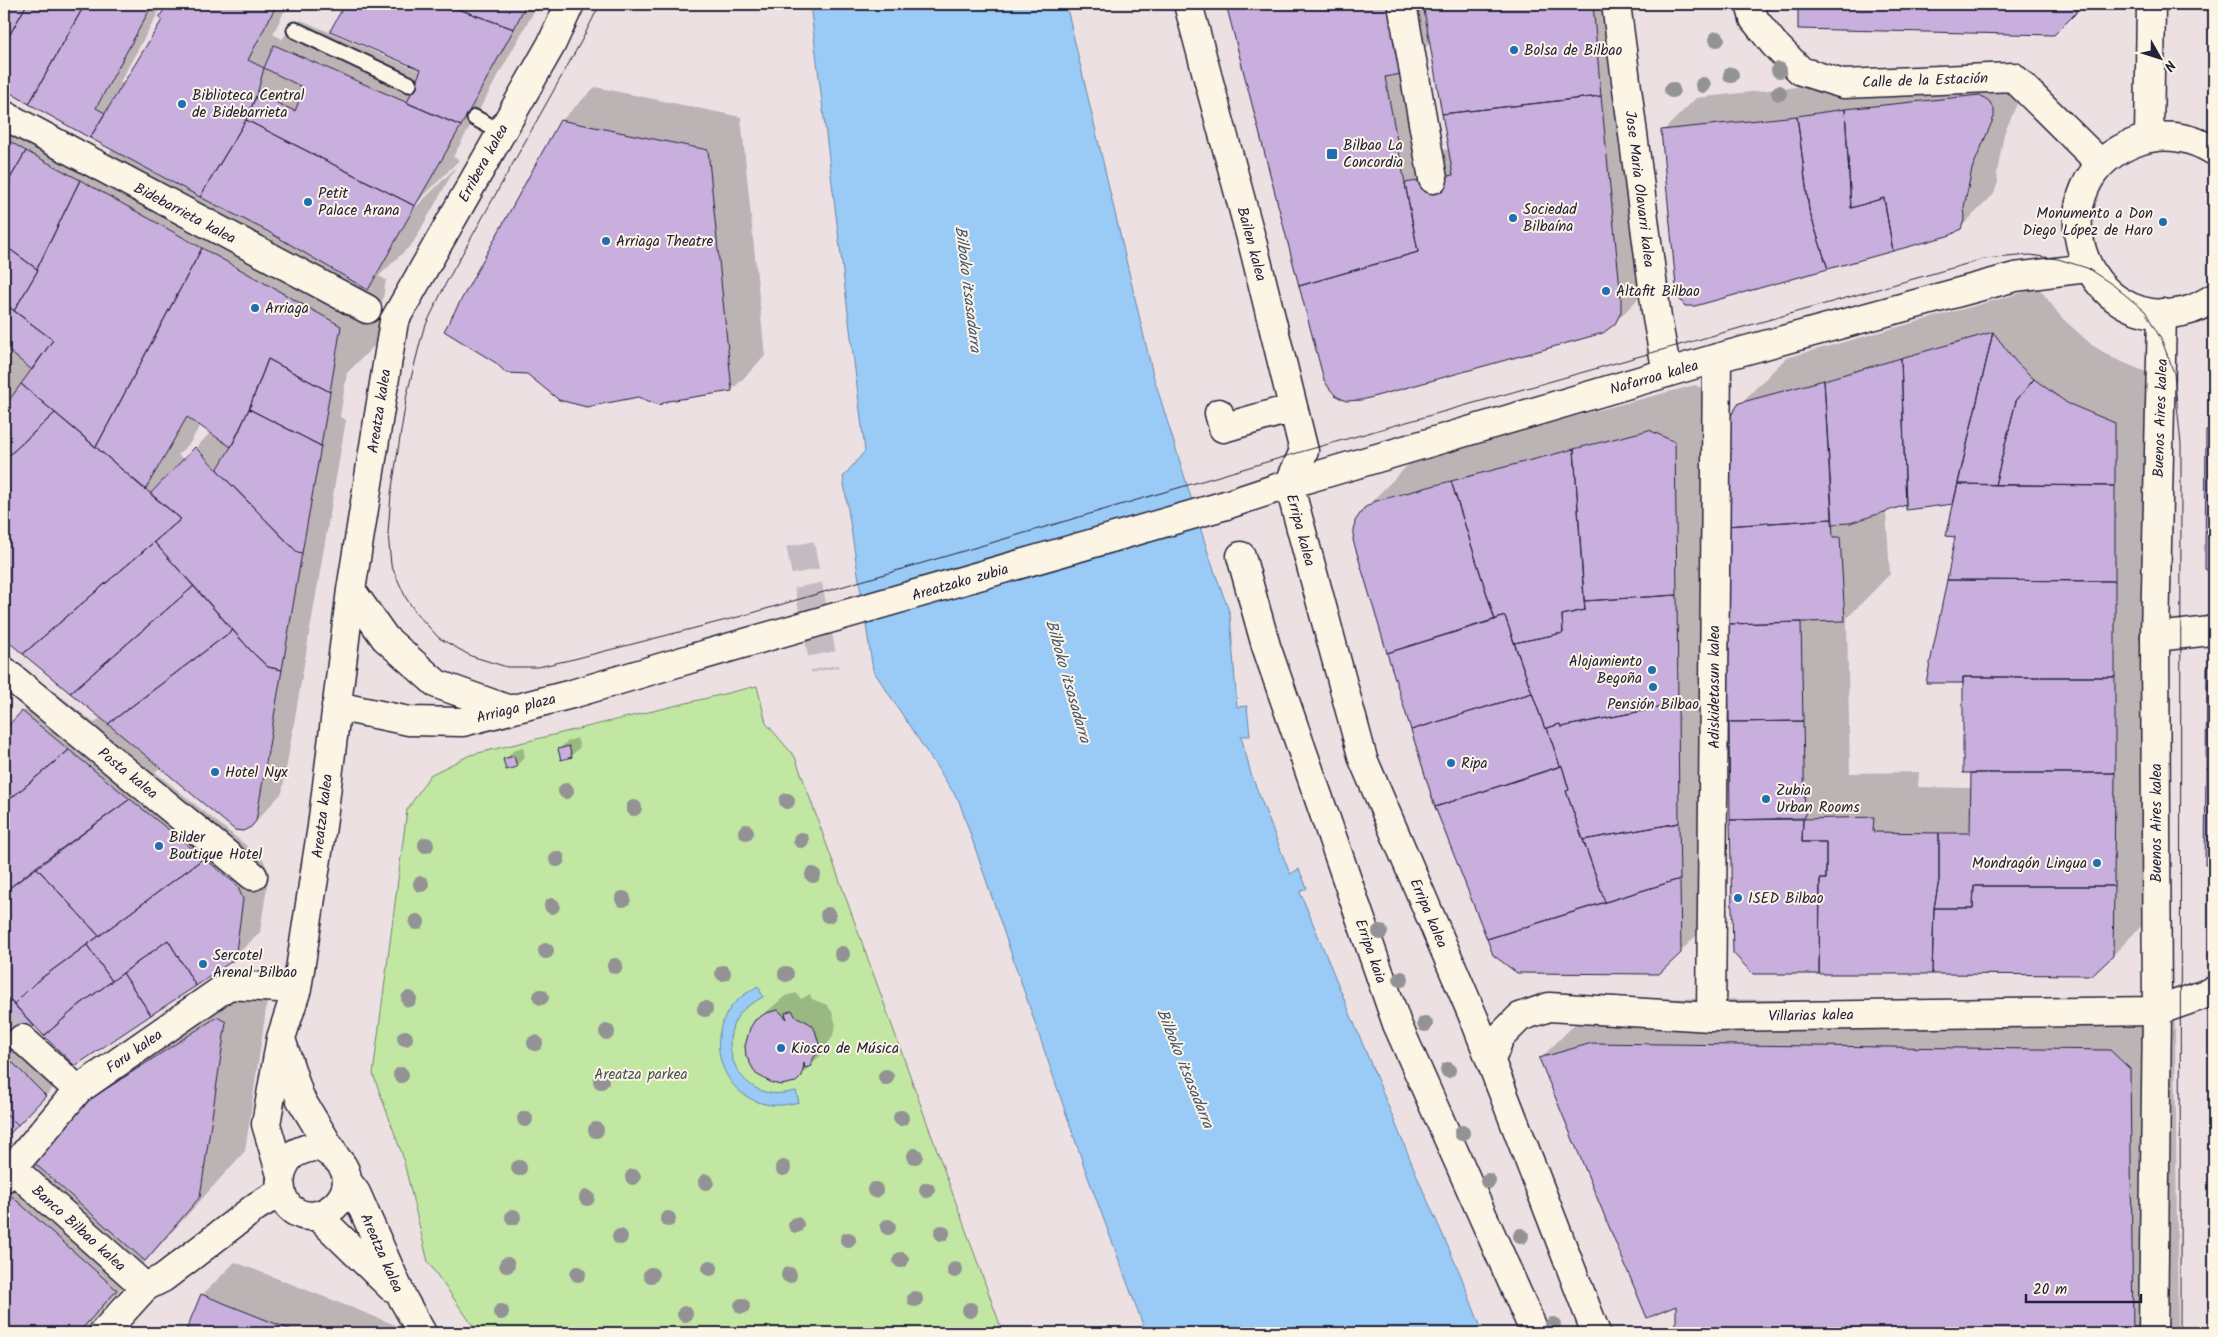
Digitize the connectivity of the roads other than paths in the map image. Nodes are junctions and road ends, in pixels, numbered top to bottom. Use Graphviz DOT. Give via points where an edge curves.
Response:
graph roads {
  1 [pos="570,4"];
  2 [pos="1188,4"];
  3 [pos="1402,4"];
  4 [pos="1616,4"];
  5 [pos="1750,4"];
  6 [pos="2150,4"];
  7 [pos="295,30"];
  8 [pos="409,84"];
  9 [pos="4,115"];
  10 [pos="476,118"];
  11 [pos="501,132"];
  12 [pos="2149,137"];
  13 [pos="2214,151"];
  14 [pos="2100,164"];
  15 [pos="1433,179"];
  16 [pos="2087,268"];
  17 [pos="2214,298"];
  18 [pos="367,310"];
  19 [pos="2162,313"];
  20 [pos="394,321"];
  21 [pos="1717,358"];
  22 [pos="1667,373"];
  23 [pos="1293,408"];
  24 [pos="1219,413"];
  25 [pos="1289,484"];
  26 [pos="1226,505"];
  27 [pos="1241,556"];
  28 [pos="351,590"];
  29 [pos="2214,628"];
  30 [pos="2155,637"];
  31 [pos="693,658"];
  32 [pos="7,680"];
  33 [pos="336,706"];
  34 [pos="510,710"];
  35 [pos="253,876"];
  36 [pos="297,989"];
  37 [pos="2214,991"];
  38 [pos="2157,1011"];
  39 [pos="1711,1017"];
  40 [pos="281,1038"];
  41 [pos="22,1039"];
  42 [pos="1491,1060"];
  43 [pos="78,1090"];
  44 [pos="342,1170"];
  45 [pos="8,1173"];
  46 [pos="281,1183"];
  47 [pos="317,1215"];
  48 [pos="145,1287"];
  49 [pos="403,1299"];
  50 [pos="103,1333"];
  51 [pos="422,1333"];
  52 [pos="1535,1333"];
  53 [pos="1596,1333"];
  54 [pos="2153,1333"];
  1 -- 11 [label="street, Erribera kalea" via="551,45"];
  2 -- 23 [label="street, Bailen kalea"];
  3 -- 15 [label="street"];
  4 -- 22 [label="street, Jose Maria Olavarri kalea"];
  5 -- 14 [label="street, Calle de la Estación" via="1754,19 1801,71 1843,84 2013,77"];
  6 -- 12 [label="street"];
  7 -- 8 [label="lane"];
  9 -- 18 [label="street, Bidebarrieta kalea"];
  10 -- 11 [label="lane"];
  11 -- 20 [label="street, Erribera kalea"];
  12 -- 13 [label="street" via="2180,136"];
  12 -- 14 [label="street" via="2123,146"];
  14 -- 16 [label="street" via="2085,187 2077,214 2078,242"];
  16 -- 19 [label="street" via="2103,288 2122,302 2145,311"];
  16 -- 21 [label="street, Nafarroa kalea" via="2015,278"];
  17 -- 19 [label="street" via="2190,310"];
  19 -- 30 [label="street, Buenos Aires kalea"];
  20 -- 28 [label="street, Areatza kalea"];
  21 -- 22 [label="street, Nafarroa kalea"];
  21 -- 39 [label="street, Adiskidetasun kalea"];
  22 -- 25 [label="street, Nafarroa kalea"];
  23 -- 24 [label="street" via="1223,428"];
  23 -- 25 [label="street, Bailen kalea" via="1304,451"];
  25 -- 26 [label="street, Nafarroa kalea"];
  25 -- 42 [label="street, Erripa kalea" via="1363,759"];
  26 -- 31 [label="street, Areatzako zubia, bridge"];
  27 -- 52 [label="street, Erripa kaia" via="1266,646 1397,1024"];
  28 -- 33 [label="street, Areatza kalea"];
  28 -- 34 [label="street" via="385,638 437,684"];
  29 -- 30 [label="street" via="2211,631"];
  30 -- 38 [label="street, Buenos Aires kalea"];
  31 -- 34 [label="street, Arriaga plaza"];
  32 -- 35 [label="street, Posta kalea"];
  33 -- 34 [label="street, Arriaga plaza" via="409,721 463,722"];
  33 -- 36 [label="street, Areatza kalea" via="322,826"];
  36 -- 40 [label="street, Areatza kalea"];
  36 -- 43 [label="street, Foru kalea" via="229,985"];
  37 -- 38 [label="street, Villarias kalea"];
  38 -- 39 [label="street, Villarias kalea"];
  38 -- 54 [label="street, Buenos Aires kalea"];
  39 -- 42 [label="street, Villarias kalea" via="1549,1007 1520,1016 1500,1037"];
  40 -- 44 [label="street, Areatza kalea" via="300,1098"];
  40 -- 46 [label="street, Areatza kalea" via="266,1124"];
  41 -- 43 [label="street"];
  42 -- 53 [label="street, Erripa kalea"];
  43 -- 45 [label="street, Foru kalea"];
  44 -- 46 [label="street" via="322,1147 301,1150 285,1164"];
  44 -- 47 [label="street" via="345,1193 327,1211"];
  44 -- 49 [label="street, Areatza kalea" via="356,1193"];
  45 -- 48 [label="street, Banco Bilbao kalea"];
  46 -- 47 [label="street" via="286,1202 294,1211"];
  46 -- 48 [label="street" via="257,1206 163,1278"];
  47 -- 49 [label="street, Areatza kalea"];
  48 -- 50 [label="street"];
  49 -- 51 [label="street"];
}
